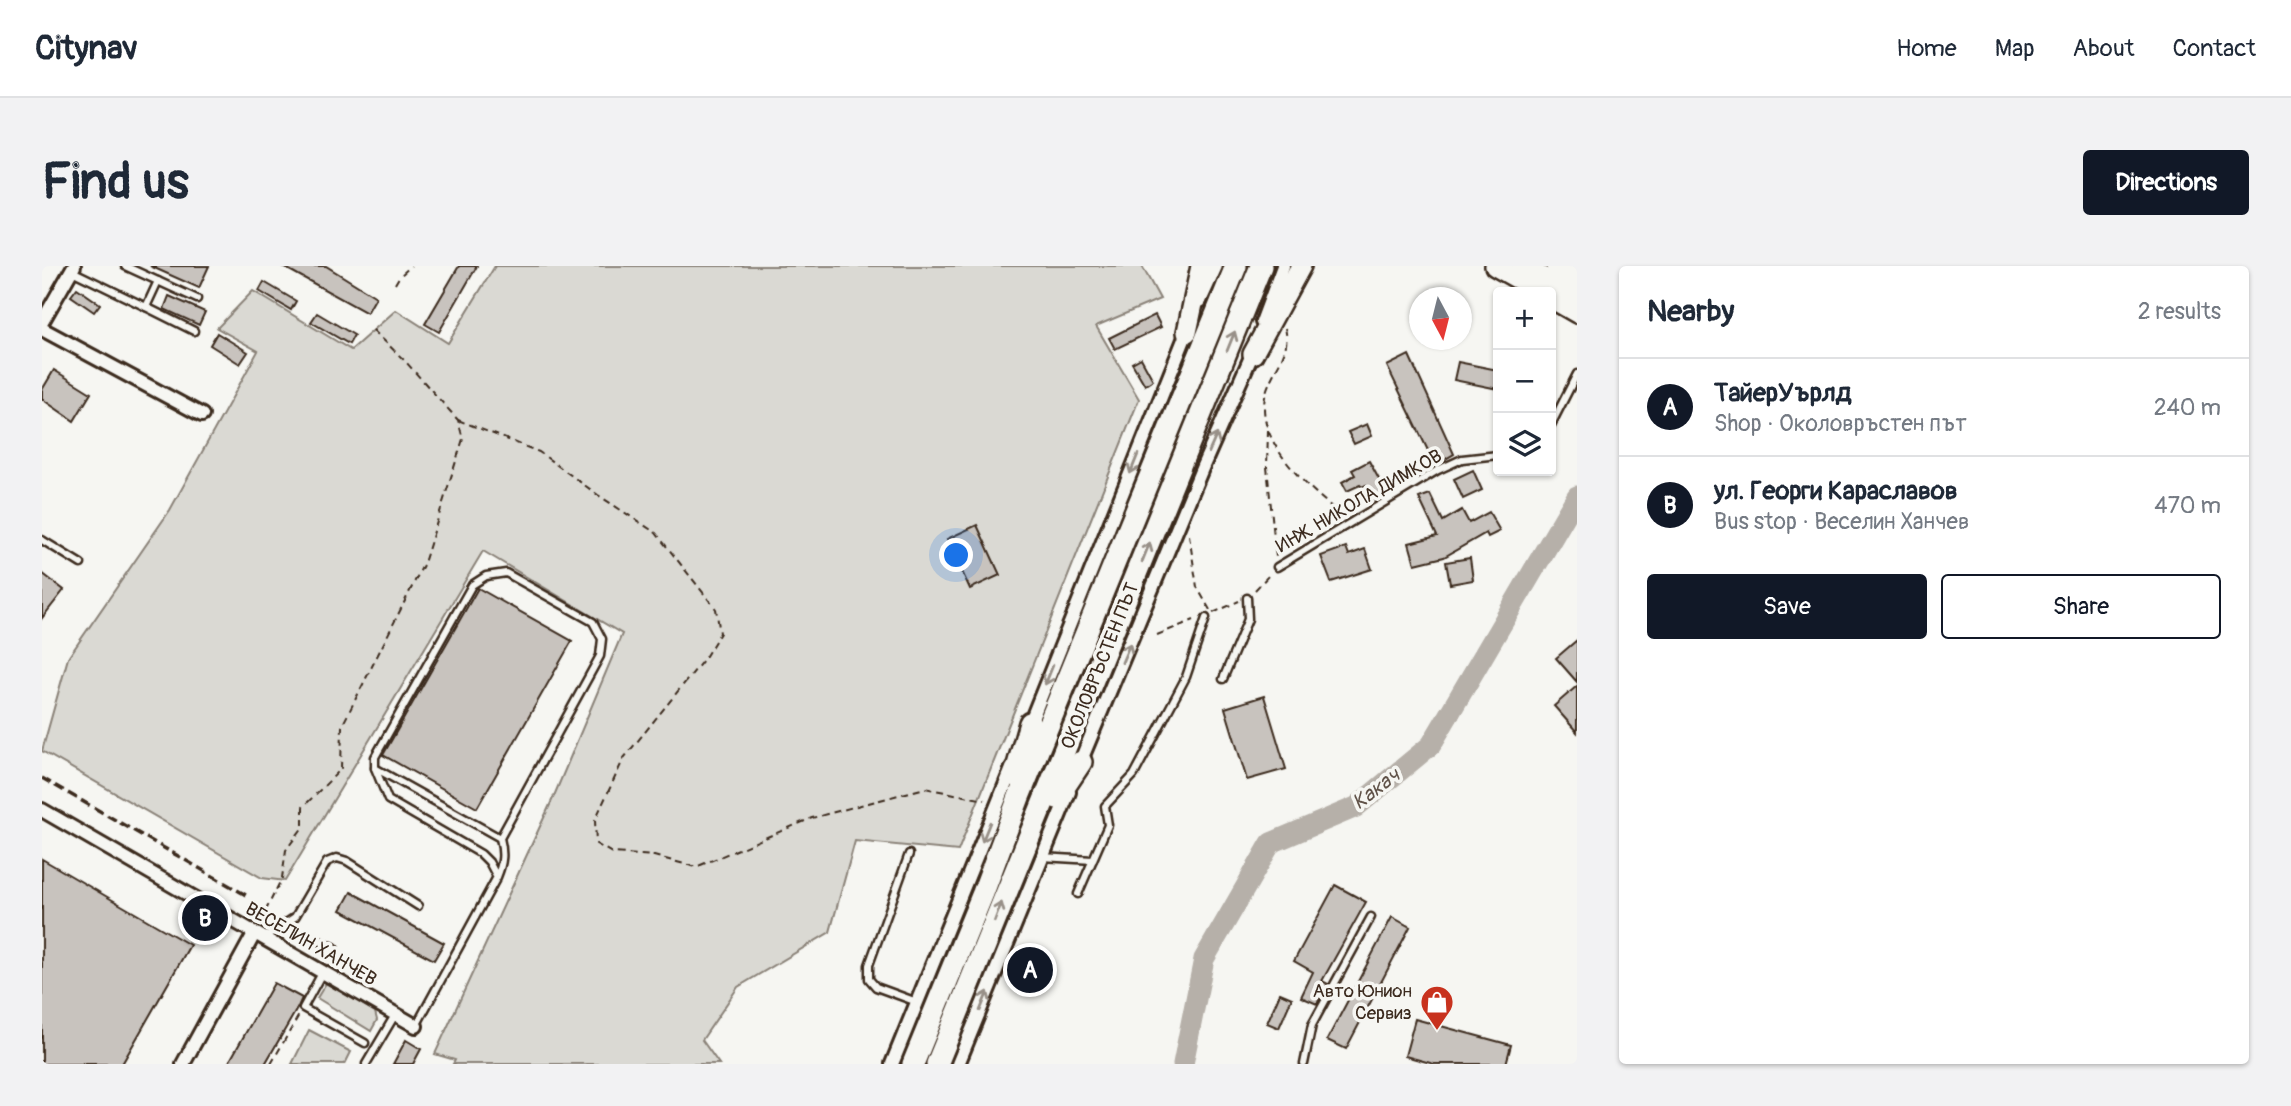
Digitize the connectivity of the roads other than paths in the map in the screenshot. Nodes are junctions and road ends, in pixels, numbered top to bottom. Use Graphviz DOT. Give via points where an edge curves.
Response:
graph roads {
  1 [pos="125,266"];
  2 [pos="1201,266"];
  3 [pos="1216,266"];
  4 [pos="1236,266"];
  5 [pos="1261,266"];
  6 [pos="1283,266"];
  7 [pos="1301,266"];
  8 [pos="1495,266"];
  9 [pos="1522,266"];
  10 [pos="1556,266"];
  11 [pos="73,268"];
  12 [pos="1577,279"];
  13 [pos="158,281"];
  14 [pos="1532,287"];
  15 [pos="1577,296"];
  16 [pos="197,299"];
  17 [pos="1556,301"];
  18 [pos="146,307"];
  19 [pos="1577,313"];
  20 [pos="42,322"];
  21 [pos="42,329"];
  22 [pos="194,331"];
  23 [pos="1187,332"];
  24 [pos="1253,354"];
  25 [pos="1577,374"];
  26 [pos="202,415"];
  27 [pos="1556,415"];
  28 [pos="1493,456"];
  29 [pos="42,540"];
  30 [pos="81,564"];
  31 [pos="1277,567"];
  32 [pos="1247,598"];
  33 [pos="1209,616"];
  34 [pos="1223,679"];
  35 [pos="1030,723"];
  36 [pos="1080,761"];
  37 [pos="375,768"];
  38 [pos="42,810"];
  39 [pos="500,838"];
  40 [pos="909,853"];
  41 [pos="1020,856"];
  42 [pos="1042,858"];
  43 [pos="1093,860"];
  44 [pos="496,877"];
  45 [pos="983,893"];
  46 [pos="1078,894"];
  47 [pos="418,906"];
  48 [pos="1371,917"];
  49 [pos="282,926"];
  50 [pos="258,936"];
  51 [pos="334,947"];
  52 [pos="322,973"];
  53 [pos="917,1002"];
  54 [pos="395,1015"];
  55 [pos="416,1026"];
  56 [pos="365,1043"];
  57 [pos="183,1064"];
  58 [pos="366,1064"];
  59 [pos="892,1064"];
  60 [pos="913,1064"];
  61 [pos="937,1064"];
  62 [pos="958,1064"];
  63 [pos="1304,1064"];
  1 -- 13 [label="lane"];
  2 -- 23 [label="main road"];
  3 -- 23 [label="street"];
  4 -- 45 [label="highway, ОКОЛОВРЪСТЕН ПЪТ"];
  41 -- 5 [label="highway, ОКОЛОВРЪСТЕН ПЪТ, one-way"];
  6 -- 24 [label="street"];
  7 -- 24 [label="main road"];
  8 -- 14 [label="main road"];
  9 -- 15 [label="main road"];
  10 -- 12 [label="main road"];
  11 -- 18 [label="lane"];
  11 -- 20 [label="street"];
  13 -- 16 [label="lane"];
  13 -- 18 [label="lane"];
  17 -- 19 [label="main road"];
  18 -- 22 [label="lane"];
  21 -- 26 [label="street"];
  23 -- 35 [label="street, one-way"];
  36 -- 24 [label="street, one-way"];
  25 -- 27 [label="lane"];
  28 -- 31 [label="lane, ИНЖ. НИКОЛА ДИМКОВ" via="1462,459 1438,470"];
  29 -- 30 [label="lane"];
  32 -- 34 [label="lane" via="1248,619"];
  33 -- 43 [label="lane" via="1186,677 1134,775 1105,806 1108,825"];
  35 -- 45 [label="highway"];
  35 -- 53 [label="street, one-way"];
  36 -- 41 [label="highway"];
  36 -- 42 [label="street"];
  37 -- 39 [label="lane"];
  37 -- 39 [label="lane" via="375,757 472,585 486,576 506,573 593,622 602,639 600,656"];
  37 -- 44 [label="lane" via="388,800 481,854"];
  38 -- 50 [label="street, ВЕСЕЛИН ХАНЧЕВ"];
  39 -- 44 [label="lane" via="502,865"];
  40 -- 53 [label="lane" via="869,965 869,979 876,987"];
  61 -- 41 [label="highway, ОКОЛОВРЪСТЕН ПЪТ, one-way"];
  42 -- 43 [label="lane"];
  62 -- 42 [label="street, one-way"];
  43 -- 46 [label="lane"];
  44 -- 55 [label="lane"];
  45 -- 60 [label="highway, ОКОЛОВРЪСТЕН ПЪТ"];
  47 -- 49 [label="lane" via="337,858 327,862 295,918"];
  48 -- 63 [label="lane" via="1312,1025"];
  49 -- 50 [label="lane"];
  49 -- 51 [label="lane"];
  50 -- 52 [label="street, ВЕСЕЛИН ХАНЧЕВ"];
  50 -- 57 [label="street"];
  52 -- 54 [label="street, ВЕСЕЛИН ХАНЧЕВ"];
  52 -- 56 [label="lane" via="303,1008"];
  53 -- 59 [label="street"];
  54 -- 55 [label="street, ВЕСЕЛИН ХАНЧЕВ"];
  54 -- 58 [label="lane"];
}
